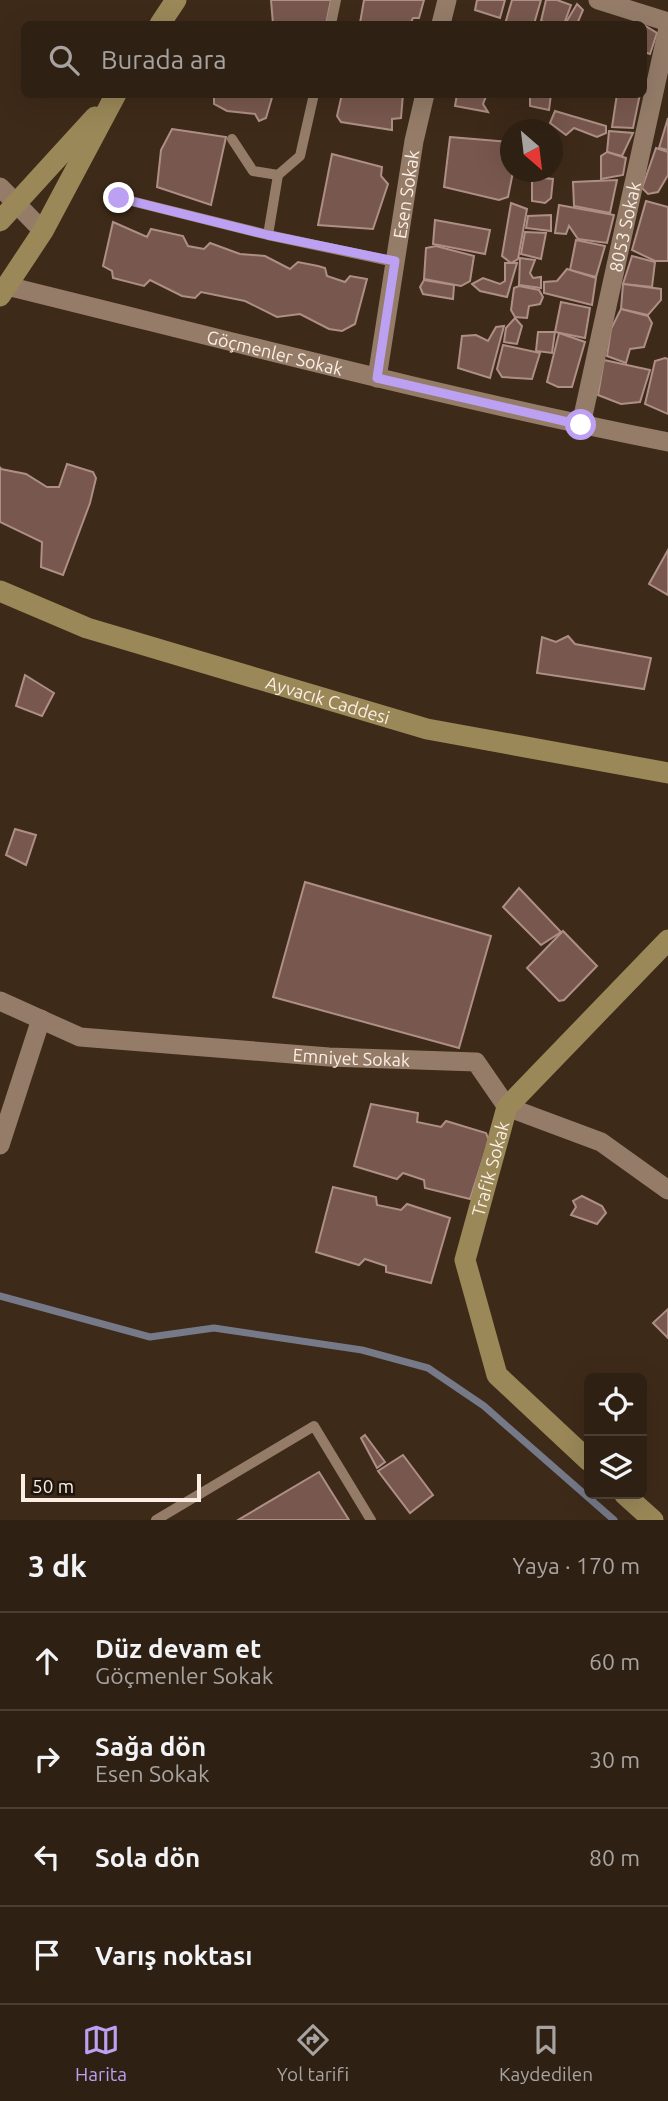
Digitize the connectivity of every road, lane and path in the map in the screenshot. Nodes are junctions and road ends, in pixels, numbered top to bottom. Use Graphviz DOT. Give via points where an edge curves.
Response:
graph roads {
  1 [pos="336,0"];
  2 [pos="447,0"];
  3 [pos="598,0"];
  4 [pos="332,21"];
  5 [pos="442,21"];
  6 [pos="668,22"];
  7 [pos="668,28"];
  8 [pos="113,98"];
  9 [pos="114,98"];
  10 [pos="313,98"];
  11 [pos="424,98"];
  12 [pos="232,139"];
  13 [pos="278,175"];
  14 [pos="0,187"];
  15 [pos="119,198"];
  16 [pos="15,204"];
  17 [pos="0,221"];
  18 [pos="43,231"];
  19 [pos="268,235"];
  20 [pos="395,261"];
  21 [pos="4,291"];
  22 [pos="377,378"];
  23 [pos="581,425"];
  24 [pos="668,442"];
  25 [pos="0,591"];
  26 [pos="668,773"];
  27 [pos="668,940"];
  28 [pos="0,1001"];
  29 [pos="41,1019"];
  30 [pos="508,1108"];
  31 [pos="0,1144"];
  32 [pos="668,1190"];
  33 [pos="584,1456"];
  34 [pos="630,1499"];
  35 [pos="156,1520"];
  36 [pos="371,1520"];
  37 [pos="653,1520"];
  1 -- 4 [label="lane"];
  2 -- 5 [label="street"];
  3 -- 6 [label="street"];
  7 -- 23 [label="street, 8053 Sokak"];
  8 -- 16 [label="street"];
  9 -- 18 [label="street"];
  10 -- 13 [label="lane" via="300,156"];
  11 -- 20 [label="street, Esen Sokak"];
  12 -- 13 [label="lane" via="253,171"];
  13 -- 19 [label="lane"];
  14 -- 16 [label="street"];
  15 -- 19 [label="lane"];
  16 -- 17 [label="street"];
  16 -- 18 [label="street"];
  18 -- 21 [label="street"];
  19 -- 20 [label="lane"];
  20 -- 22 [label="street, Esen Sokak"];
  21 -- 22 [label="street, Göçmenler Sokak"];
  22 -- 23 [label="street, Göçmenler Sokak"];
  23 -- 24 [label="street, Göçmenler Sokak"];
  25 -- 26 [label="street, Ayvacık Caddesi" via="87,628 427,729"];
  27 -- 30 [label="street, Trafik Sokak"];
  28 -- 29 [label="street, Emniyet Sokak"];
  29 -- 30 [label="street, Emniyet Sokak" via="80,1037 329,1057 476,1062"];
  29 -- 31 [label="street"];
  30 -- 32 [label="street" via="601,1142"];
  30 -- 33 [label="street, Trafik Sokak" via="465,1260 497,1375"];
  34 -- 37 [label="street"];
  35 -- 36 [label="lane" via="314,1426"];
}
